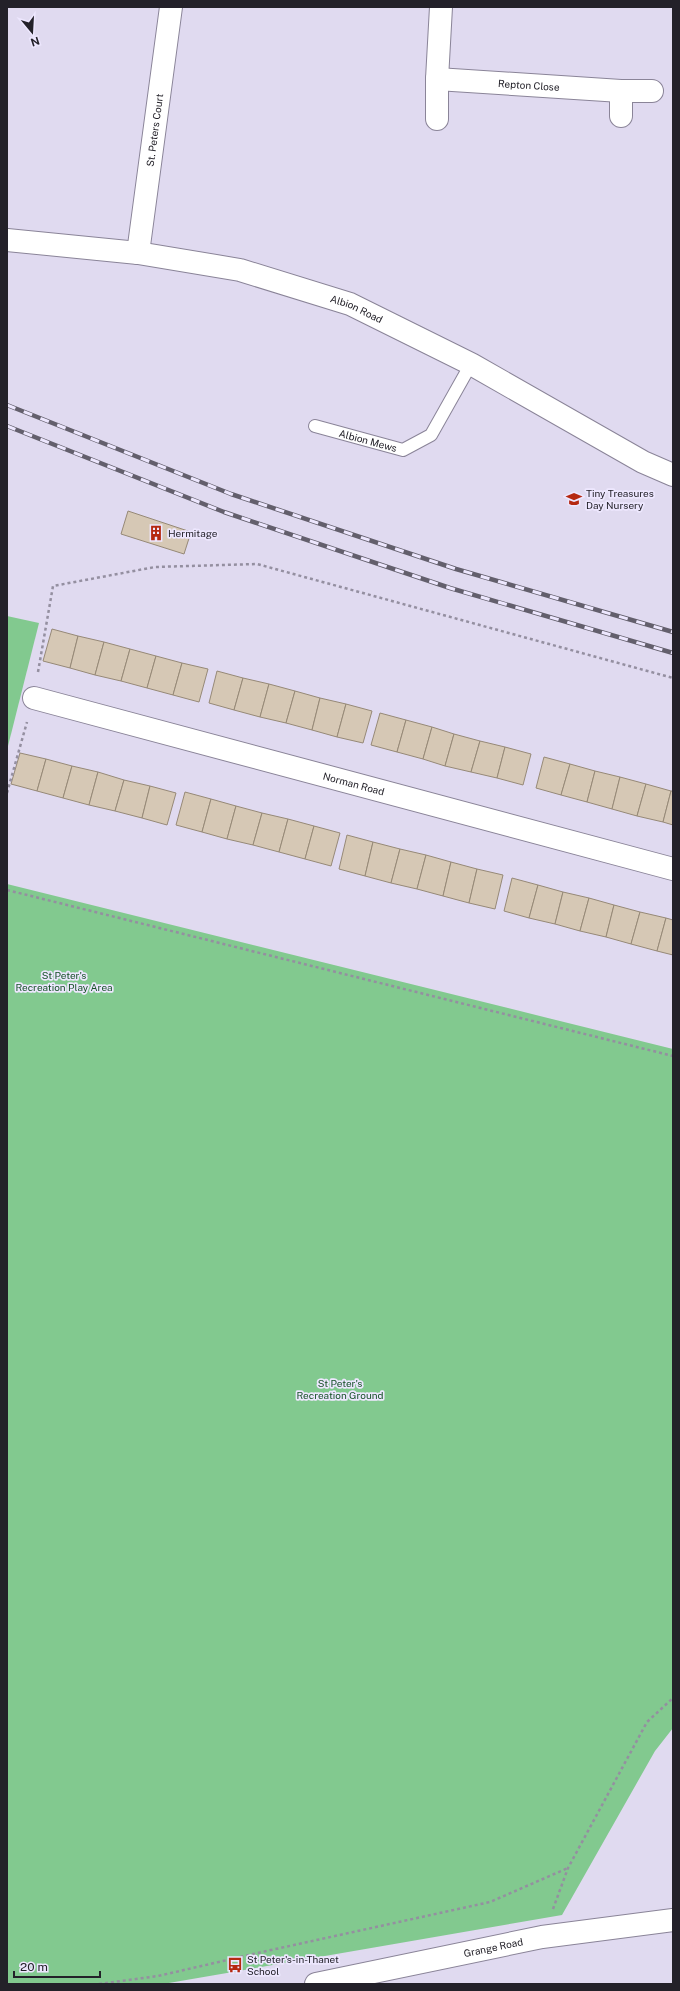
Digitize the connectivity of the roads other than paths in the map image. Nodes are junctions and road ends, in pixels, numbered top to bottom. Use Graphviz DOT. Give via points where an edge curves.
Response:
graph roads {
  1 [pos="171,7"];
  2 [pos="441,7"];
  3 [pos="437,79"];
  4 [pos="621,91"];
  5 [pos="652,91"];
  6 [pos="622,116"];
  7 [pos="437,119"];
  8 [pos="7,240"];
  9 [pos="138,253"];
  10 [pos="471,364"];
  11 [pos="316,426"];
  12 [pos="673,475"];
  13 [pos="34,698"];
  14 [pos="673,869"];
  15 [pos="673,1920"];
  16 [pos="316,1984"];
  1 -- 9 [label="street, St. Peters Court"];
  2 -- 3 [label="street"];
  3 -- 4 [label="street, Repton Close"];
  3 -- 7 [label="street"];
  4 -- 5 [label="street, Repton Close"];
  4 -- 6 [label="street"];
  8 -- 9 [label="street, Albion Road"];
  9 -- 10 [label="street, Albion Road" via="240,270 350,304"];
  10 -- 11 [label="lane, Albion Mews" via="431,435 403,450"];
  10 -- 12 [label="street, Albion Road" via="643,462"];
  13 -- 14 [label="street, Norman Road"];
  15 -- 16 [label="street, Grange Road" via="542,1938"];
}
